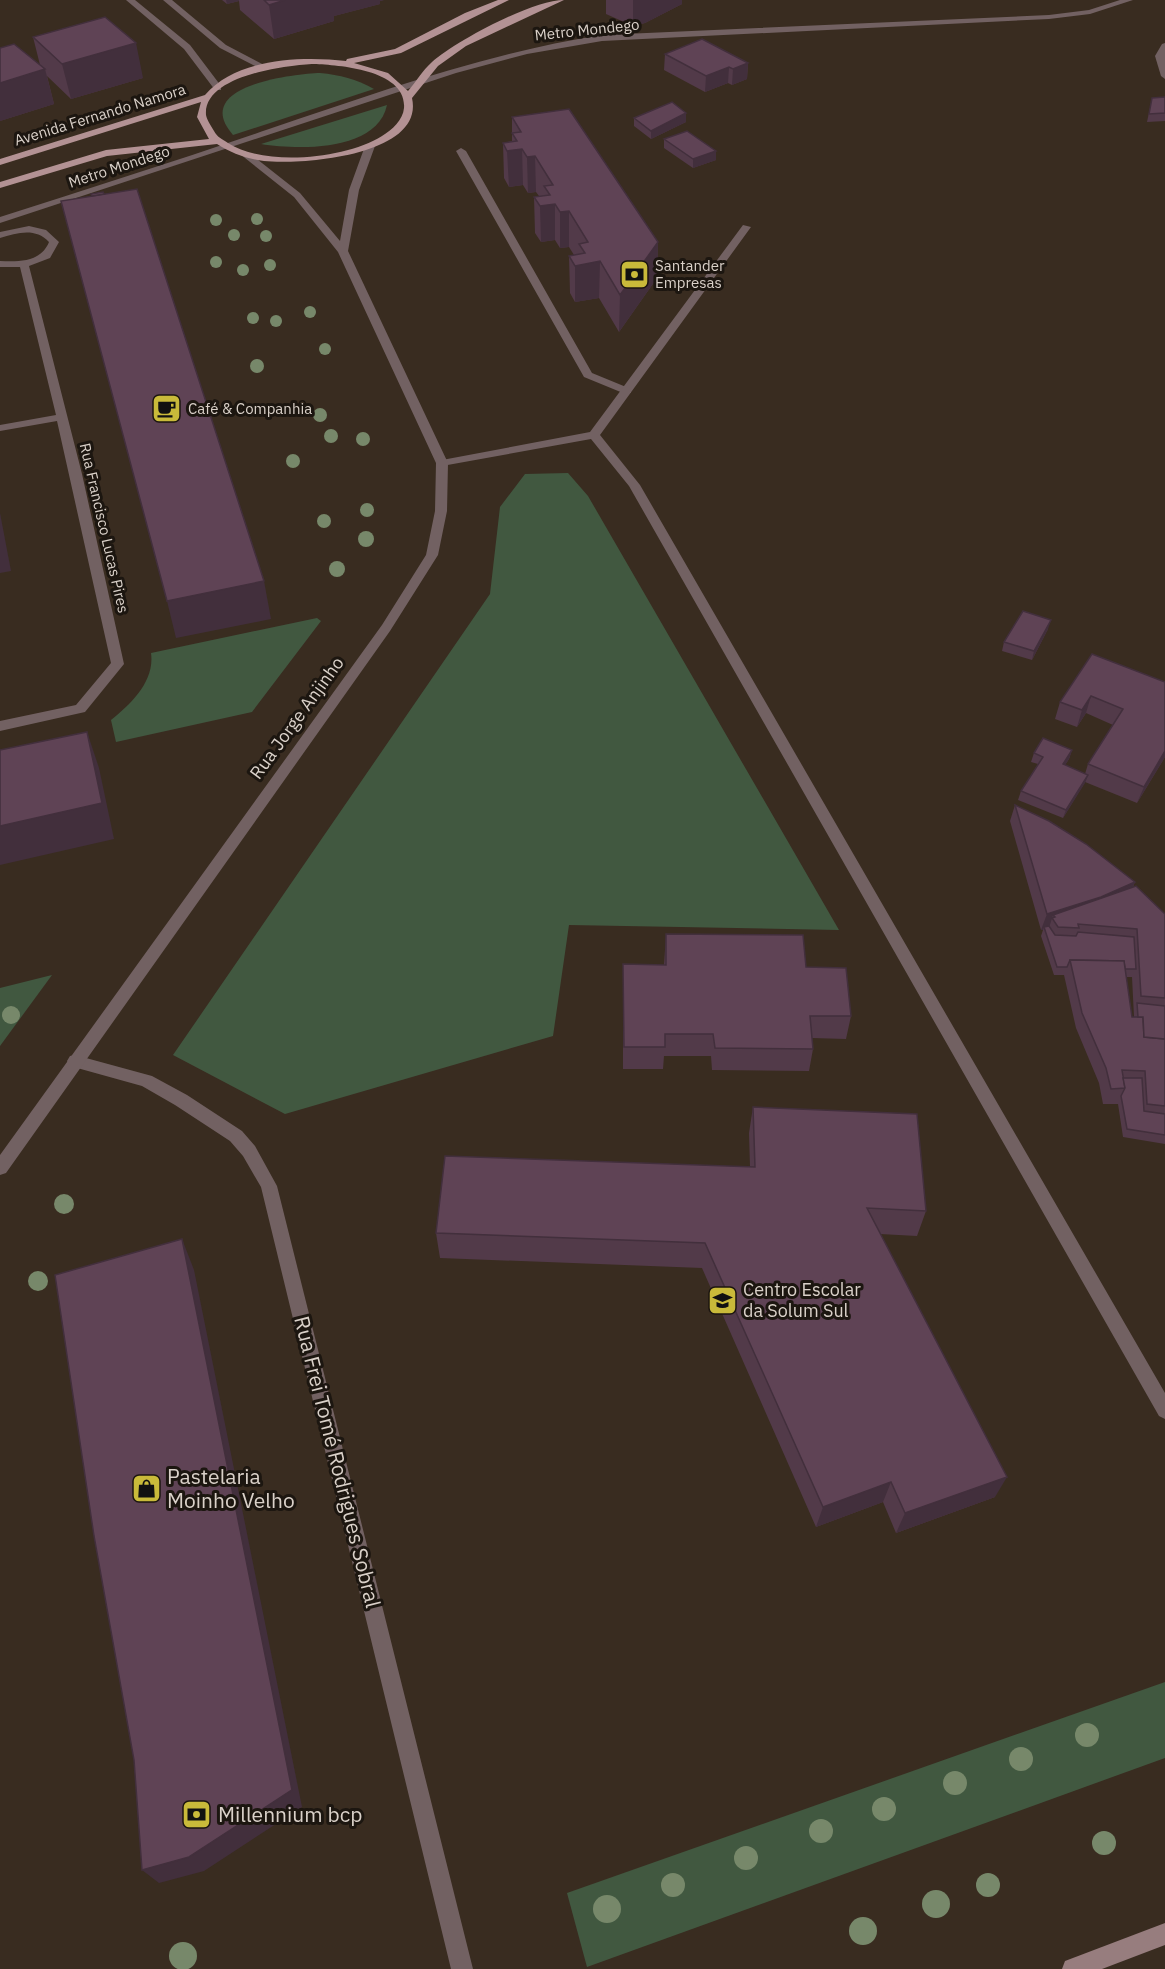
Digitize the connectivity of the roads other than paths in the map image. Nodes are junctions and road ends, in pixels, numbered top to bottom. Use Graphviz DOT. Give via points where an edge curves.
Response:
graph roads {
  1 [pos="130,0"];
  2 [pos="167,0"];
  3 [pos="506,0"];
  4 [pos="560,0"];
  5 [pos="1129,0"];
  6 [pos="1165,46"];
  7 [pos="339,62"];
  8 [pos="264,67"];
  9 [pos="1165,76"];
  10 [pos="420,83"];
  11 [pos="218,88"];
  12 [pos="402,88"];
  13 [pos="209,97"];
  14 [pos="408,97"];
  15 [pos="217,141"];
  16 [pos="370,146"];
  17 [pos="226,147"];
  18 [pos="461,152"];
  19 [pos="245,154"];
  20 [pos="0,162"];
  21 [pos="0,185"];
  22 [pos="0,220"];
  23 [pos="746,227"];
  24 [pos="0,235"];
  25 [pos="343,251"];
  26 [pos="0,264"];
  27 [pos="24,264"];
  28 [pos="627,391"];
  29 [pos="62,417"];
  30 [pos="0,428"];
  31 [pos="594,435"];
  32 [pos="442,463"];
  33 [pos="0,726"];
  34 [pos="75,1060"];
  35 [pos="0,1168"];
  36 [pos="1165,1410"];
  37 [pos="1165,1934"];
  38 [pos="462,1969"];
  39 [pos="1073,1969"];
  1 -- 11 [label="street" via="187,47"];
  2 -- 8 [label="street" via="213,41"];
  3 -- 7 [label="main road, Avenida Fernando Namora" via="398,51"];
  4 -- 10 [label="main road, Avenida Fernando Namora" via="471,40 433,66"];
  5 -- 10 [label="street, Metro Mondego" via="1090,12 1049,17 602,38 523,51"];
  6 -- 9 [label="street" via="1159,56"];
  7 -- 8 [label="main road, Avenida Fernando Namora"];
  7 -- 12 [label="main road, Avenida Fernando Namora" via="387,76"];
  8 -- 11 [label="main road, Avenida Fernando Namora"];
  10 -- 12 [label="street, Metro Mondego"];
  10 -- 14 [label="main road, Avenida Fernando Namora"];
  11 -- 13 [label="main road, Avenida Fernando Namora"];
  12 -- 14 [label="main road, Avenida Fernando Namora"];
  12 -- 17 [label="street, Metro Mondego"];
  13 -- 15 [label="main road, Avenida Fernando Namora" via="201,112 204,127"];
  13 -- 20 [label="main road, Avenida Fernando Namora"];
  14 -- 16 [label="main road, Avenida Fernando Namora" via="406,118 399,128"];
  15 -- 17 [label="main road, Avenida Fernando Namora"];
  15 -- 21 [label="main road" via="106,153"];
  16 -- 19 [label="main road, Avenida Fernando Namora" via="313,159 269,159"];
  16 -- 25 [label="street" via="354,190"];
  17 -- 19 [label="main road, Avenida Fernando Namora"];
  17 -- 22 [label="street, Metro Mondego"];
  18 -- 28 [label="street" via="588,375"];
  19 -- 25 [label="street, Rua Jorge Anjinho" via="297,195"];
  23 -- 28 [label="street"];
  24 -- 27 [label="street" via="32,230 50,236 54,242 52,249"];
  25 -- 32 [label="street, Rua Jorge Anjinho"];
  26 -- 27 [label="street"];
  27 -- 29 [label="street, Rua Francisco Lucas Pires"];
  28 -- 31 [label="street"];
  29 -- 30 [label="street"];
  29 -- 33 [label="street, Rua Francisco Lucas Pires" via="118,664 80,709"];
  31 -- 32 [label="street"];
  31 -- 36 [label="street" via="634,485"];
  32 -- 34 [label="street, Rua Jorge Anjinho" via="441,511 432,555 386,628"];
  34 -- 35 [label="street, Rua Jorge Anjinho"];
  34 -- 38 [label="street, Rua Frei Tomé Rodrigues Sobral" via="146,1081 181,1100 236,1136 269,1186"];
  37 -- 39 [label="main road"];
}
